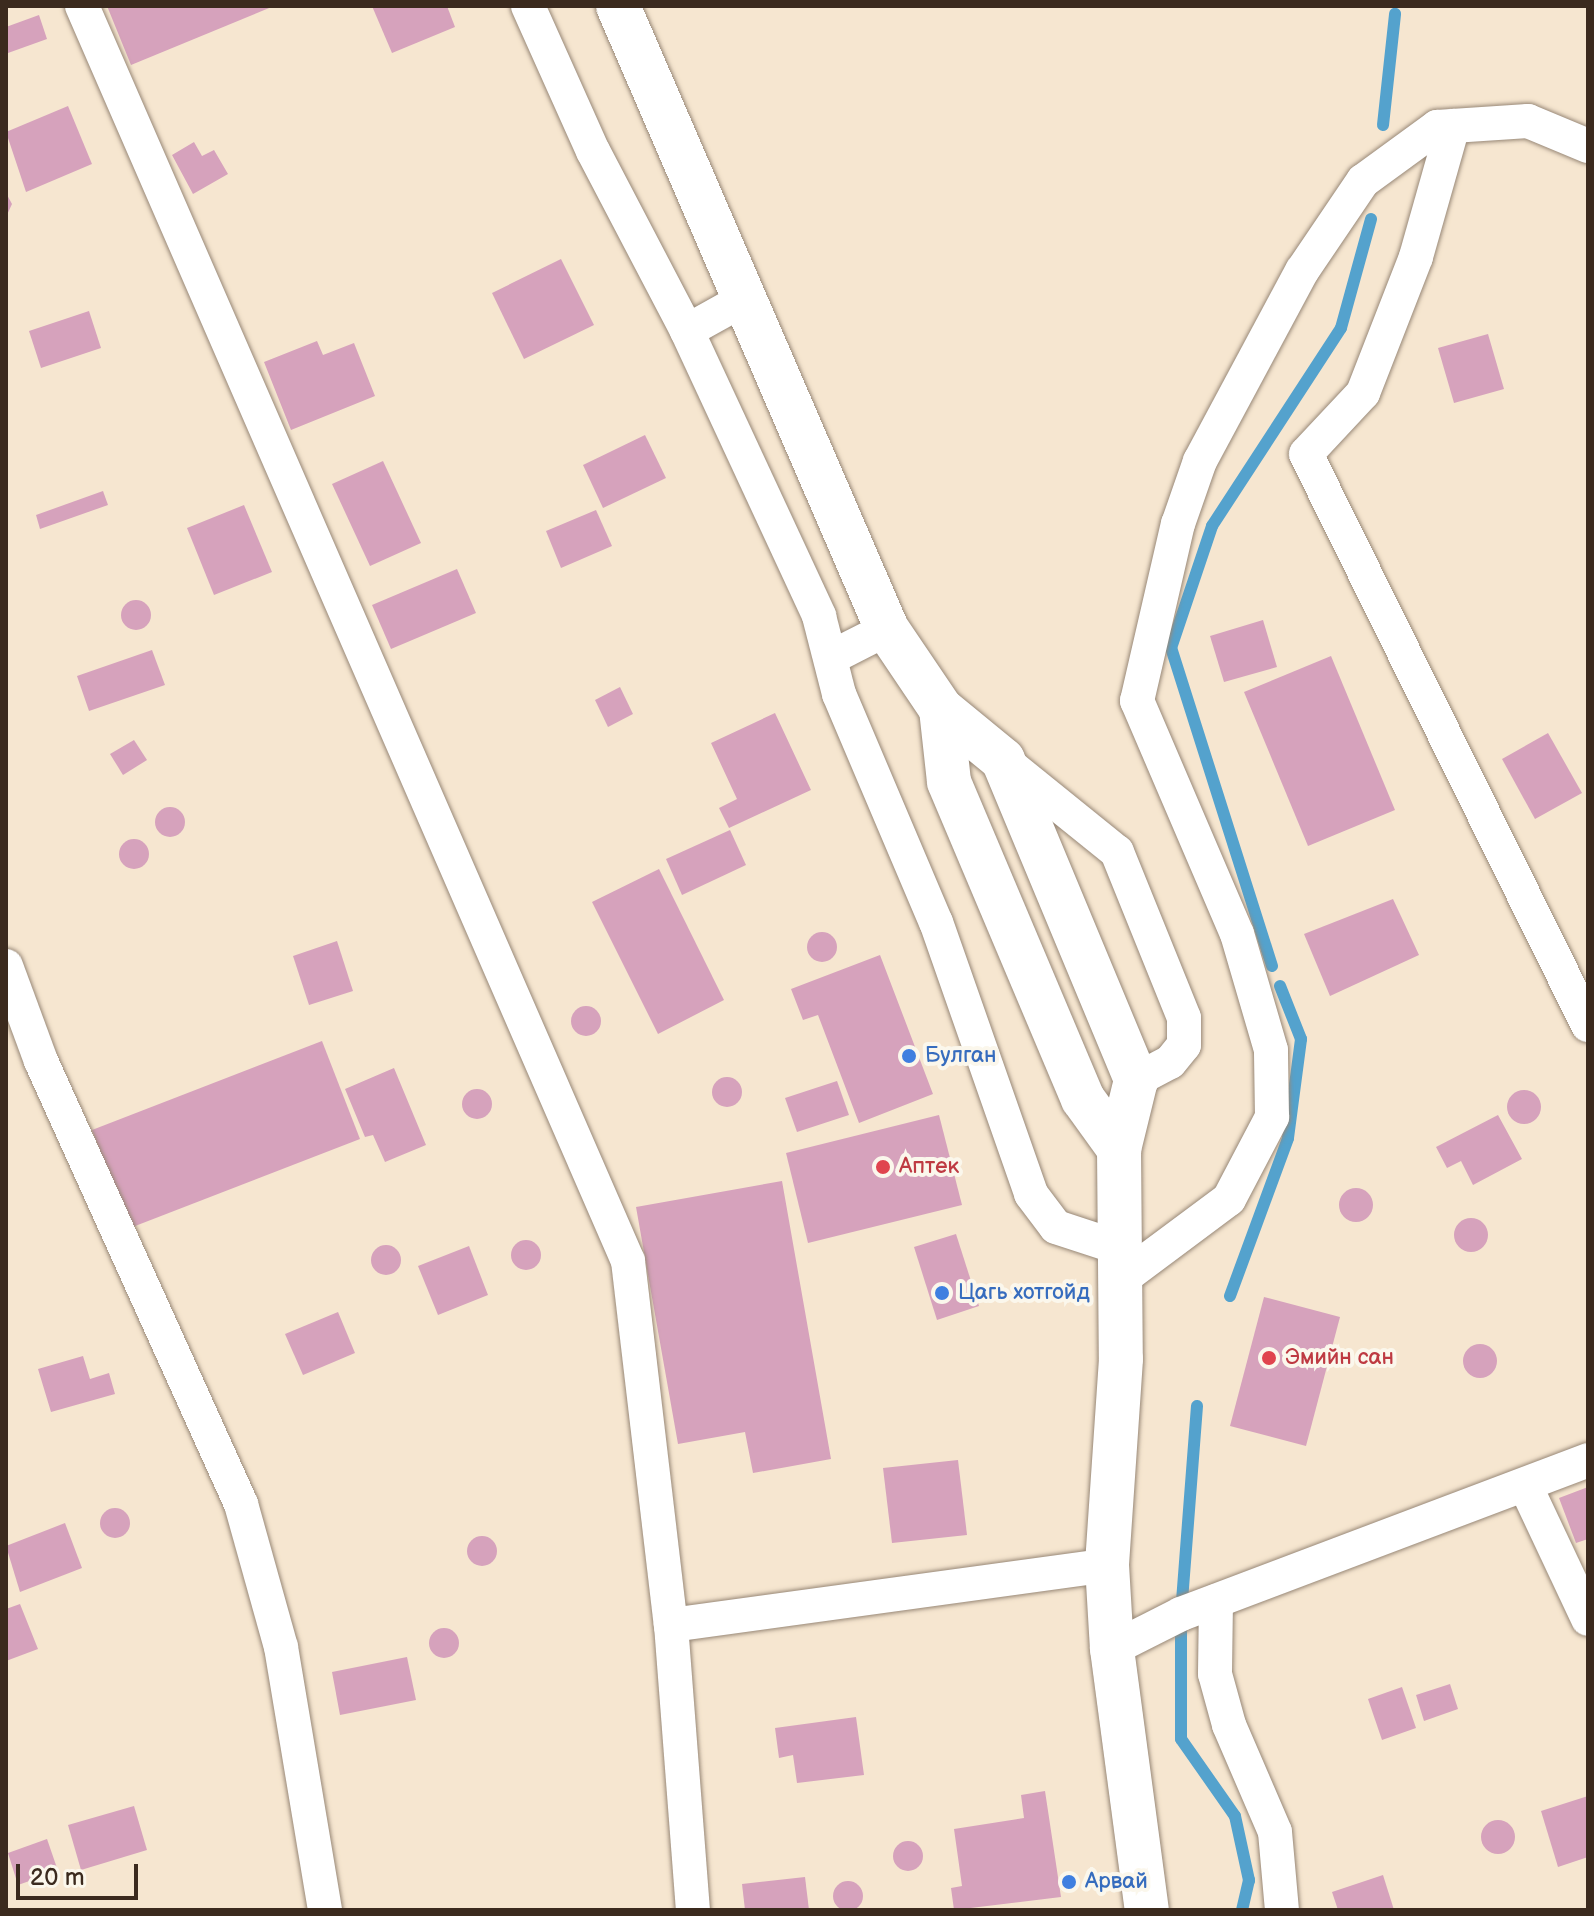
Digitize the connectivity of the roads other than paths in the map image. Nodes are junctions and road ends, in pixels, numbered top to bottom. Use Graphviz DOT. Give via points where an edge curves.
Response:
graph roads {
  1 [pos="82,6"];
  2 [pos="528,6"];
  3 [pos="618,6"];
  4 [pos="1453,126"];
  5 [pos="1588,146"];
  6 [pos="743,300"];
  7 [pos="687,331"];
  8 [pos="887,629"];
  9 [pos="832,657"];
  10 [pos="941,709"];
  11 [pos="1003,760"];
  12 [pos="6,966"];
  13 [pos="1588,1025"];
  14 [pos="1136,1080"];
  15 [pos="1119,1149"];
  16 [pos="1123,1264"];
  17 [pos="1588,1460"];
  18 [pos="1525,1485"];
  19 [pos="1107,1565"];
  20 [pos="1216,1601"];
  21 [pos="1588,1619"];
  22 [pos="671,1625"];
  23 [pos="1112,1649"];
  24 [pos="325,1910"];
  25 [pos="693,1910"];
  26 [pos="1147,1910"];
  27 [pos="1282,1910"];
  1 -- 22 [label="street" via="628,1261"];
  2 -- 7 [label="street" via="593,151"];
  3 -- 6 [label="street"];
  4 -- 5 [label="street" via="1528,121"];
  4 -- 13 [label="street" via="1416,257 1363,393 1306,454"];
  4 -- 16 [label="street" via="1437,127 1363,181 1302,271 1200,461 1178,524 1137,701 1237,934 1271,1050 1272,1117 1229,1199"];
  6 -- 7 [label="street"];
  6 -- 8 [label="street"];
  7 -- 9 [label="street" via="819,616"];
  8 -- 9 [label="street"];
  8 -- 10 [label="street"];
  9 -- 16 [label="street" via="839,694 936,922 1031,1194 1056,1227"];
  10 -- 11 [label="street"];
  10 -- 15 [label="street" via="949,782 1083,1099"];
  11 -- 14 [label="street"];
  11 -- 14 [label="street" via="1117,852 1184,1018 1184,1045 1170,1062"];
  12 -- 24 [label="street" via="41,1061 241,1504 281,1647"];
  14 -- 15 [label="street"];
  15 -- 16 [label="street"];
  16 -- 19 [label="street"];
  17 -- 18 [label="street"];
  18 -- 20 [label="street"];
  18 -- 21 [label="street"];
  19 -- 22 [label="street"];
  19 -- 23 [label="street"];
  20 -- 23 [label="street"];
  20 -- 27 [label="street" via="1215,1674 1229,1725 1275,1832"];
  22 -- 25 [label="street"];
  23 -- 26 [label="street"];
}
